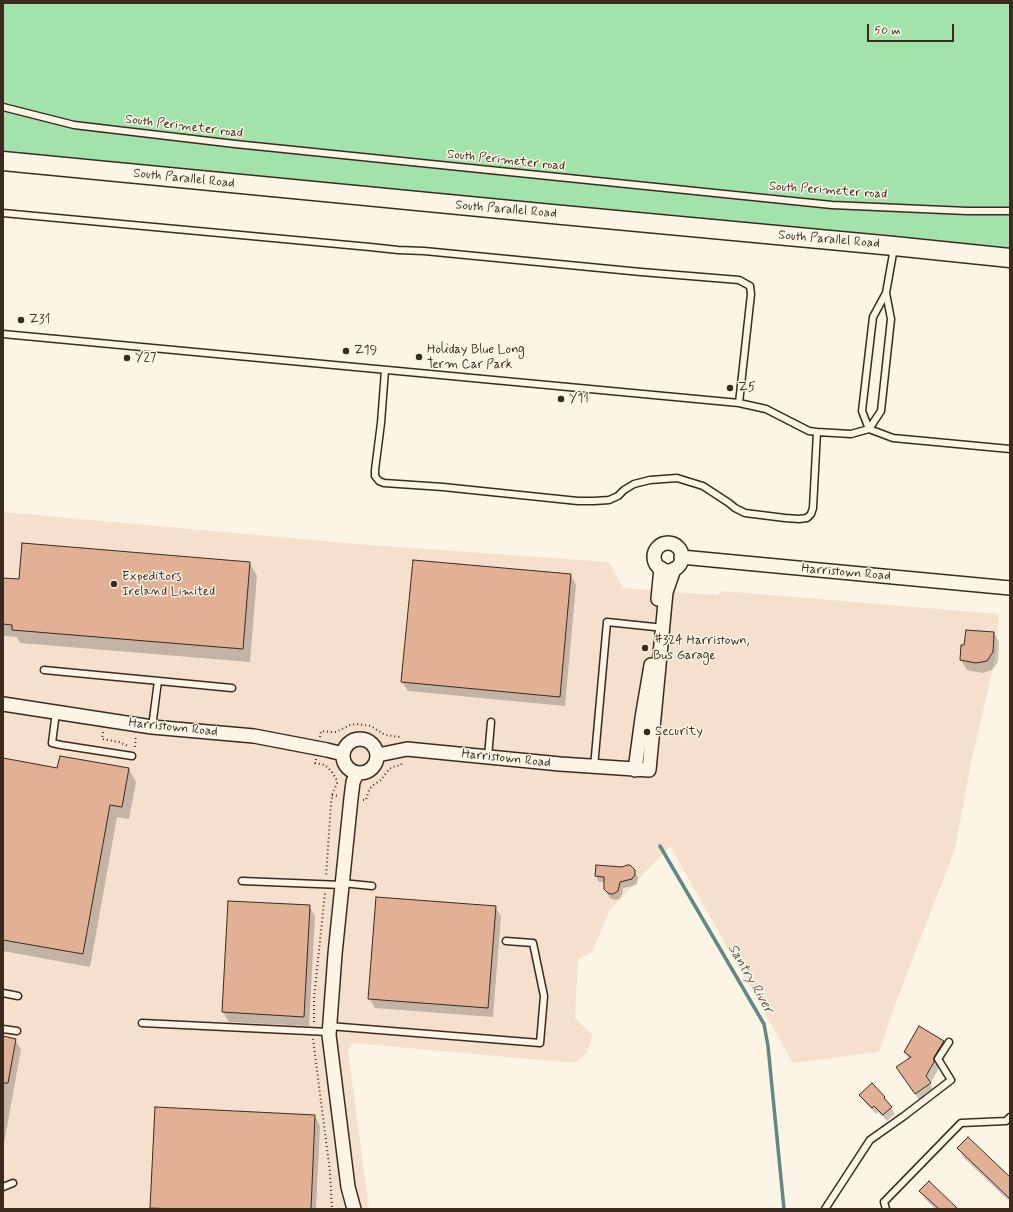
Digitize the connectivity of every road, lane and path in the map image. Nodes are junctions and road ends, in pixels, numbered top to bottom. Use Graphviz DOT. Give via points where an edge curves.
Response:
graph roads {
  1 [pos="3,107"];
  2 [pos="3,161"];
  3 [pos="1010,211"];
  4 [pos="3,213"];
  5 [pos="894,246"];
  6 [pos="1010,258"];
  7 [pos="886,293"];
  8 [pos="3,334"];
  9 [pos="385,370"];
  10 [pos="739,403"];
  11 [pos="869,429"];
  12 [pos="817,432"];
  13 [pos="1010,449"];
  14 [pos="682,557"];
  15 [pos="667,569"];
  16 [pos="1010,588"];
  17 [pos="655,627"];
  18 [pos="44,670"];
  19 [pos="158,681"];
  20 [pos="232,688"];
  21 [pos="3,704"];
  22 [pos="56,712"];
  23 [pos="104,720"];
  24 [pos="491,722"];
  25 [pos="152,727"];
  26 [pos="320,738"];
  27 [pos="402,740"];
  28 [pos="135,746"];
  29 [pos="343,754"];
  30 [pos="378,755"];
  31 [pos="132,756"];
  32 [pos="316,757"];
  33 [pos="488,757"];
  34 [pos="402,759"];
  35 [pos="594,767"];
  36 [pos="635,770"];
  37 [pos="357,773"];
  38 [pos="332,795"];
  39 [pos="340,796"];
  40 [pos="360,799"];
  41 [pos="326,879"];
  42 [pos="242,881"];
  43 [pos="342,884"];
  44 [pos="372,886"];
  45 [pos="325,889"];
  46 [pos="506,941"];
  47 [pos="3,993"];
  48 [pos="18,996"];
  49 [pos="142,1023"];
  50 [pos="314,1023"];
  51 [pos="3,1029"];
  52 [pos="329,1029"];
  53 [pos="17,1031"];
  54 [pos="313,1038"];
  55 [pos="949,1042"];
  56 [pos="1010,1117"];
  57 [pos="12,1183"];
  58 [pos="3,1186"];
  59 [pos="348,1188"];
  60 [pos="332,1209"];
  61 [pos="347,1209"];
  62 [pos="354,1209"];
  63 [pos="825,1209"];
  64 [pos="886,1209"];
  1 -- 3 [label="lane, South Perimeter road" via="74,124 235,144 832,204"];
  2 -- 5 [label="main road, South Parallel Road"];
  4 -- 10 [label="lane" via="739,280 750,286 751,294"];
  5 -- 6 [label="main road, South Parallel Road"];
  5 -- 7 [label="lane"];
  7 -- 11 [label="lane" via="891,319 881,411"];
  7 -- 11 [label="lane" via="872,317 862,411"];
  8 -- 9 [label="lane"];
  9 -- 10 [label="lane"];
  9 -- 12 [label="lane" via="375,470 375,476 384,483 594,501 609,500 634,484 677,478 703,486 745,513 799,519 807,518 813,508"];
  10 -- 12 [label="lane" via="766,409 809,431"];
  11 -- 12 [label="lane" via="851,434"];
  11 -- 13 [label="lane" via="893,438"];
  14 -- 15 [label="street, Harristown Road" via="679,564"];
  14 -- 15 [label="street, Harristown Road" via="675,546 662,544 654,555 655,562"];
  14 -- 16 [label="street, Harristown Road"];
  15 -- 17 [label="street, Harristown Road"];
  15 -- 36 [label="street, Harristown Road" via="649,770"];
  17 -- 35 [label="lane" via="607,622"];
  17 -- 36 [label="street, Harristown Road"];
  18 -- 19 [label="lane"];
  19 -- 20 [label="lane"];
  19 -- 25 [label="lane"];
  21 -- 22 [label="street, Harristown Road"];
  22 -- 23 [label="street, Harristown Road"];
  22 -- 31 [label="lane" via="52,743"];
  23 -- 25 [label="street, Harristown Road"];
  23 -- 28 [label="path" via="102,739"];
  24 -- 33 [label="lane"];
  25 -- 29 [label="street, Harristown Road" via="254,736"];
  26 -- 27 [label="path" via="321,731 336,732 357,724 371,726 385,735 402,737"];
  29 -- 30 [label="street" via="348,744 359,739 372,743"];
  29 -- 37 [label="street" via="343,762 351,771"];
  30 -- 33 [label="street, Harristown Road" via="407,749"];
  30 -- 37 [label="street" via="372,769"];
  32 -- 38 [label="path" via="315,763 328,767 336,778 337,783"];
  33 -- 35 [label="street, Harristown Road"];
  34 -- 40 [label="path" via="401,765 389,769 381,780 372,786 366,800"];
  35 -- 36 [label="street, Harristown Road"];
  37 -- 43 [label="street" via="350,798"];
  38 -- 39 [label="path"];
  38 -- 41 [label="path"];
  42 -- 43 [label="lane"];
  43 -- 44 [label="lane"];
  43 -- 52 [label="street"];
  45 -- 50 [label="path" via="314,998"];
  46 -- 52 [label="lane" via="533,943 544,996 540,1043"];
  47 -- 48 [label="lane"];
  49 -- 52 [label="lane"];
  51 -- 53 [label="lane"];
  52 -- 59 [label="street"];
  54 -- 60 [label="path" via="330,1172"];
  55 -- 63 [label="lane" via="938,1059 951,1080 870,1140"];
  56 -- 64 [label="lane" via="1006,1121 961,1123 884,1202"];
  57 -- 58 [label="lane"];
  59 -- 61 [label="street"];
  59 -- 62 [label="street"];
}
